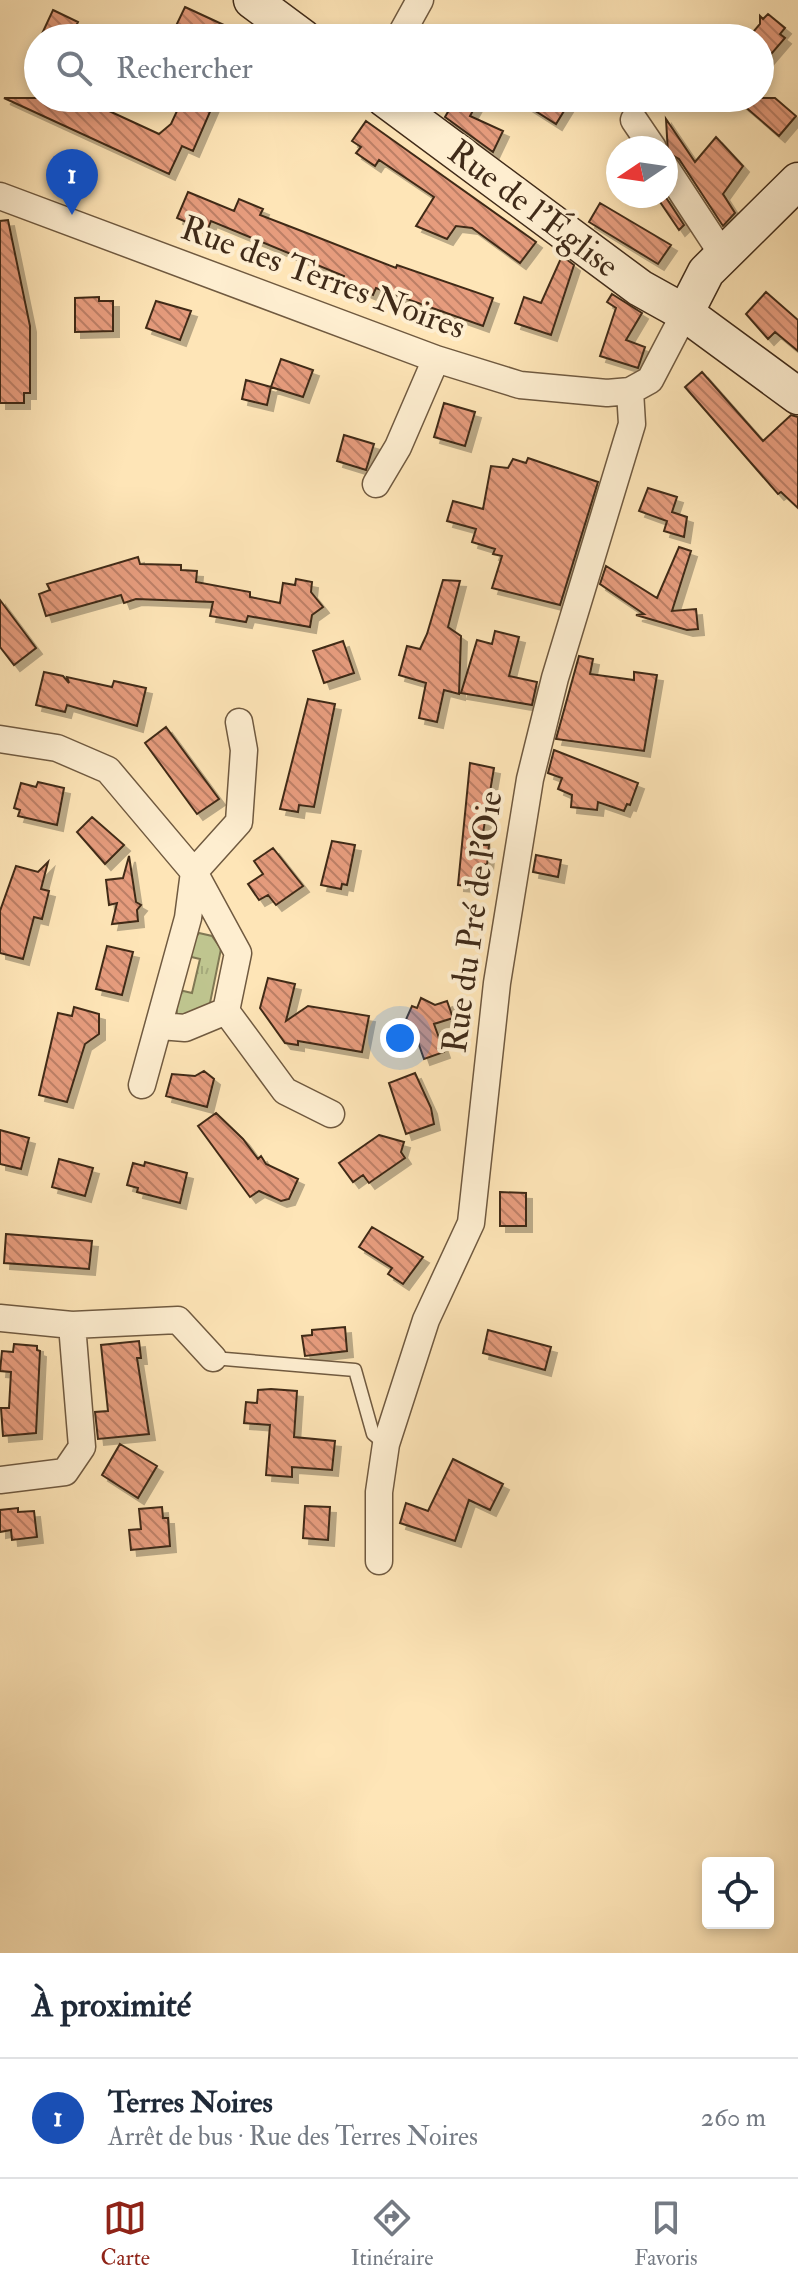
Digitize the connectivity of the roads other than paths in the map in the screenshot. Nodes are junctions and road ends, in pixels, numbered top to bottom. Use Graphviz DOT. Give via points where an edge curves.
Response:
graph roads {
  1 [pos="252,0"];
  2 [pos="420,0"];
  3 [pos="284,24"];
  4 [pos="407,24"];
  5 [pos="403,112"];
  6 [pos="634,120"];
  7 [pos="645,136"];
  8 [pos="798,181"];
  9 [pos="678,186"];
  10 [pos="0,196"];
  11 [pos="723,255"];
  12 [pos="685,313"];
  13 [pos="436,359"];
  14 [pos="630,391"];
  15 [pos="798,396"];
  16 [pos="376,484"];
  17 [pos="239,722"];
  18 [pos="0,739"];
  19 [pos="194,872"];
  20 [pos="226,1011"];
  21 [pos="160,1026"];
  22 [pos="142,1085"];
  23 [pos="331,1114"];
  24 [pos="0,1318"];
  25 [pos="72,1325"];
  26 [pos="213,1358"];
  27 [pos="386,1444"];
  28 [pos="0,1480"];
  29 [pos="379,1561"];
  1 -- 3 [label="street"];
  2 -- 4 [label="street"];
  5 -- 12 [label="street, Rue de l'Église" via="640,288"];
  6 -- 7 [label="street"];
  8 -- 11 [label="street"];
  9 -- 11 [label="street"];
  10 -- 13 [label="street, Rue des Terres Noires"];
  11 -- 12 [label="street" via="706,272"];
  12 -- 14 [label="street" via="650,380"];
  12 -- 15 [label="street, Rue de l'Église"];
  13 -- 14 [label="street, Rue des Terres Noires" via="520,385"];
  13 -- 16 [label="street"];
  14 -- 27 [label="street, Rue du Pré de l'Oie" via="632,424 592,548 530,779 497,983 471,1223 426,1320"];
  17 -- 19 [label="street" via="244,750 239,822"];
  18 -- 19 [label="street" via="57,748 108,770"];
  19 -- 20 [label="street" via="238,953"];
  19 -- 21 [label="street" via="188,918"];
  20 -- 21 [label="street" via="185,1028"];
  20 -- 23 [label="street" via="285,1091"];
  21 -- 22 [label="street"];
  24 -- 25 [label="street"];
  25 -- 26 [label="street" via="178,1320"];
  25 -- 28 [label="street" via="82,1447 65,1472"];
  26 -- 27 [label="lane" via="355,1370 373,1434"];
  27 -- 29 [label="street, Rue du Pré de l'Oie" via="379,1492"];
}
